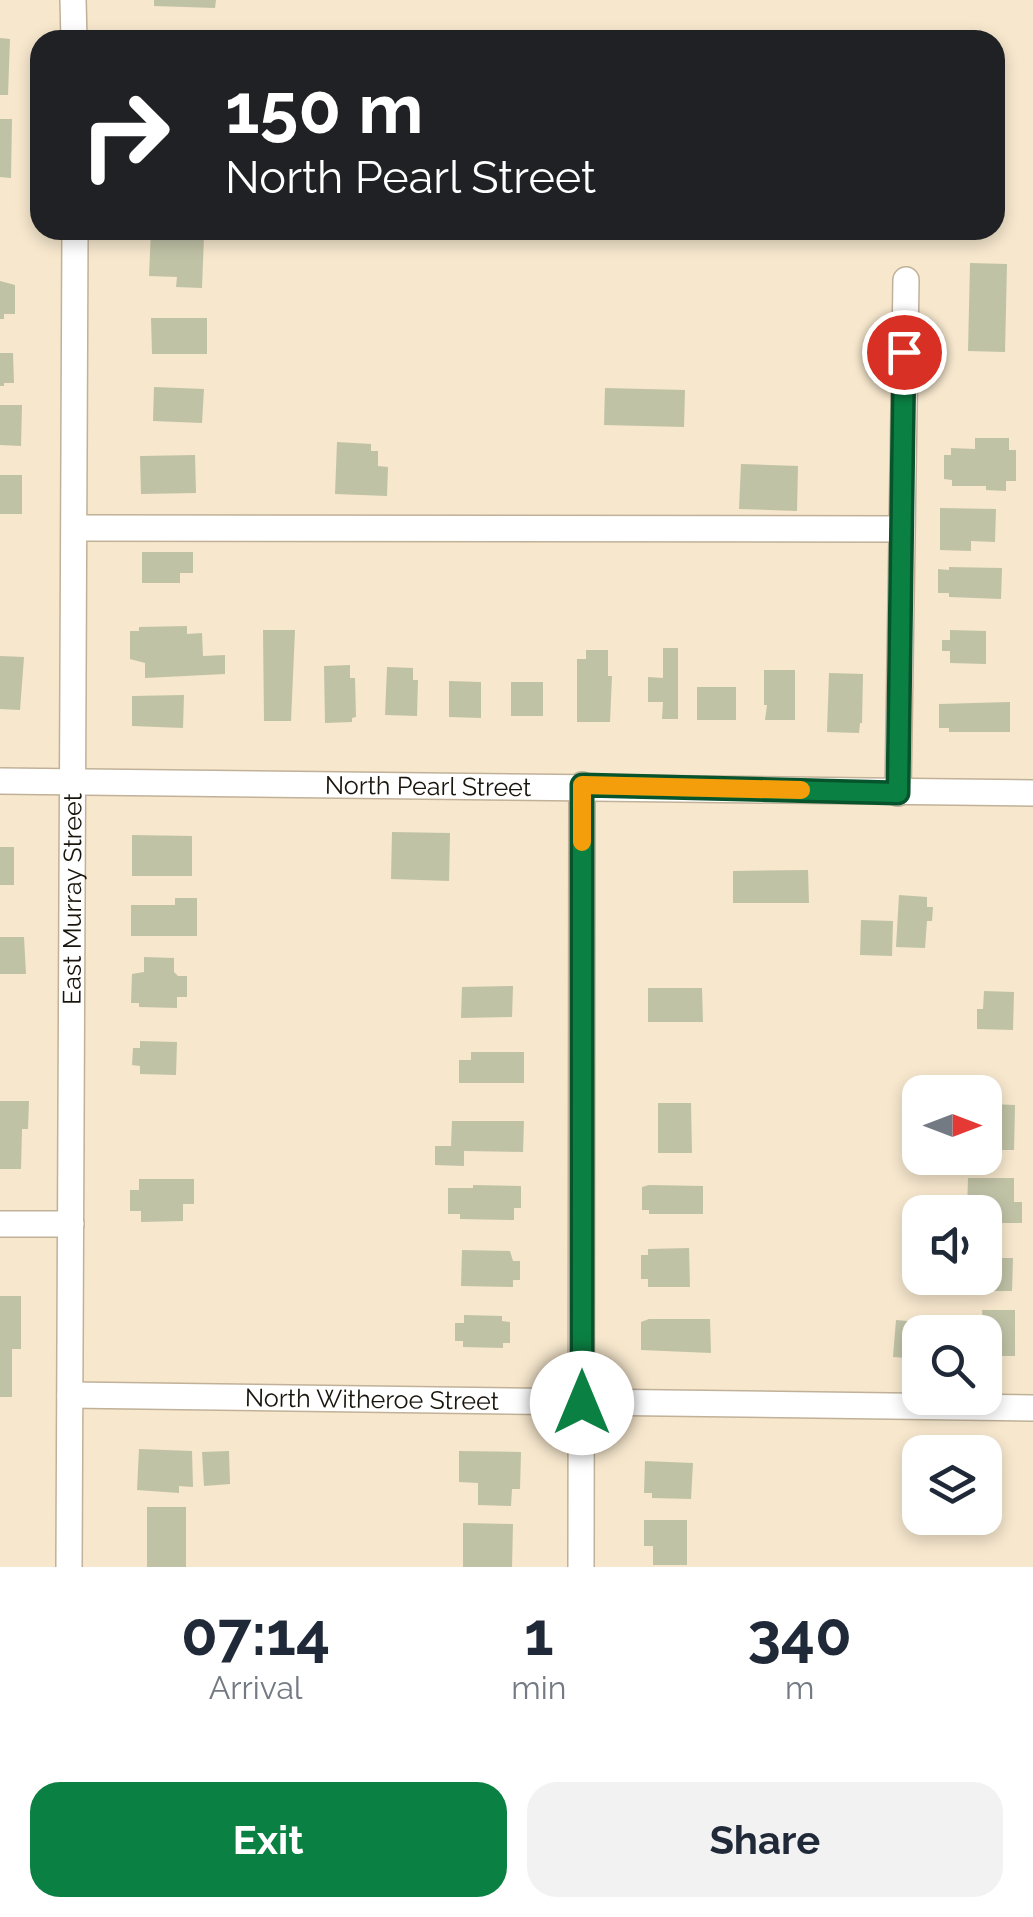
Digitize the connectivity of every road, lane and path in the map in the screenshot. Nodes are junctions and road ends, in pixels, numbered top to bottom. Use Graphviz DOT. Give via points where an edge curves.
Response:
graph roads {
  1 [pos="74,0"];
  2 [pos="74,30"];
  3 [pos="75,240"];
  4 [pos="906,280"];
  5 [pos="75,528"];
  6 [pos="900,530"];
  7 [pos="0,780"];
  8 [pos="74,782"];
  9 [pos="582,785"];
  10 [pos="898,793"];
  11 [pos="1033,793"];
  12 [pos="0,1224"];
  13 [pos="71,1224"];
  14 [pos="70,1394"];
  15 [pos="582,1403"];
  16 [pos="1033,1408"];
  17 [pos="69,1567"];
  18 [pos="582,1567"];
  1 -- 2 [label="street"];
  3 -- 5 [label="street, East Murray Street"];
  4 -- 6 [label="street"];
  5 -- 6 [label="street"];
  5 -- 8 [label="street, East Murray Street"];
  6 -- 10 [label="street"];
  7 -- 8 [label="street, North Pearl Street"];
  8 -- 9 [label="street, North Pearl Street"];
  8 -- 13 [label="street, East Murray Street"];
  9 -- 10 [label="street, North Pearl Street"];
  9 -- 15 [label="street"];
  10 -- 11 [label="street, North Pearl Street"];
  12 -- 13 [label="street"];
  13 -- 14 [label="street, East Murray Street"];
  14 -- 15 [label="street, North Witheroe Street"];
  14 -- 17 [label="street, East Murray Street"];
  15 -- 16 [label="street, North Witheroe Street"];
  15 -- 18 [label="street"];
}
